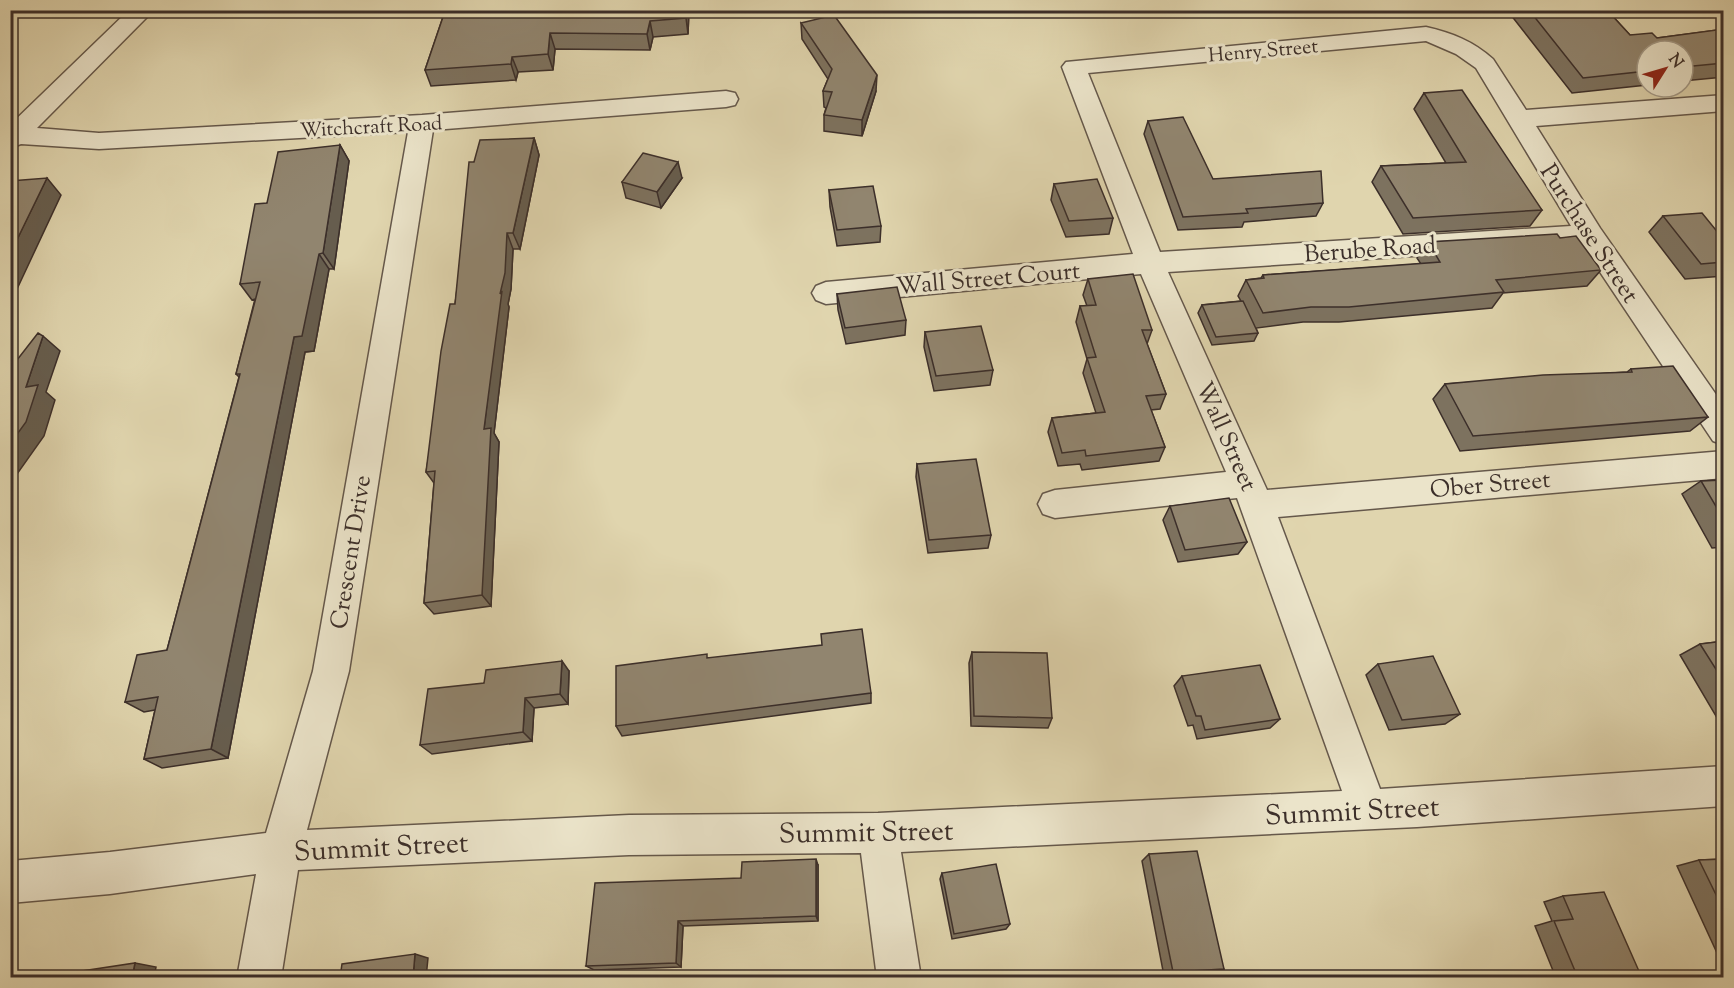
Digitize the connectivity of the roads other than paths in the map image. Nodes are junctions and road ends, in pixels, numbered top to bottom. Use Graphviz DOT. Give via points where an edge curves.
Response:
graph roads {
  1 [pos="143,10"];
  2 [pos="1452,41"];
  3 [pos="1074,67"];
  4 [pos="726,99"];
  5 [pos="1724,103"];
  6 [pos="1518,119"];
  7 [pos="422,123"];
  8 [pos="13,138"];
  9 [pos="1590,235"];
  10 [pos="1150,263"];
  11 [pos="826,293"];
  12 [pos="1724,432"];
  13 [pos="1724,464"];
  14 [pos="1252,494"];
  15 [pos="1055,504"];
  16 [pos="1724,786"];
  17 [pos="1368,809"];
  18 [pos="878,833"];
  19 [pos="281,851"];
  20 [pos="10,882"];
  21 [pos="259,978"];
  22 [pos="899,978"];
  1 -- 8 [label="street"];
  2 -- 3 [label="street, Henry Street" via="1426,34"];
  2 -- 6 [label="street, Purchase Street" via="1472,51 1485,64"];
  3 -- 10 [label="street, Wall Street"];
  4 -- 7 [label="street, Witchcraft Road"];
  5 -- 6 [label="street"];
  6 -- 9 [label="street, Purchase Street"];
  7 -- 8 [label="street, Witchcraft Road" via="99,141"];
  7 -- 19 [label="street, Crescent Drive" via="330,671"];
  9 -- 10 [label="street, Berube Road"];
  9 -- 12 [label="street, Purchase Street"];
  10 -- 11 [label="street, Wall Street Court"];
  10 -- 14 [label="street, Wall Street"];
  13 -- 14 [label="street, Ober Street"];
  14 -- 15 [label="street, Ober Street"];
  14 -- 17 [label="street, Wall Street"];
  16 -- 17 [label="street, Summit Street"];
  17 -- 18 [label="street, Summit Street"];
  18 -- 19 [label="street, Summit Street" via="629,835"];
  18 -- 22 [label="street"];
  19 -- 20 [label="street, Summit Street"];
  19 -- 21 [label="street, Crescent Drive"];
}
